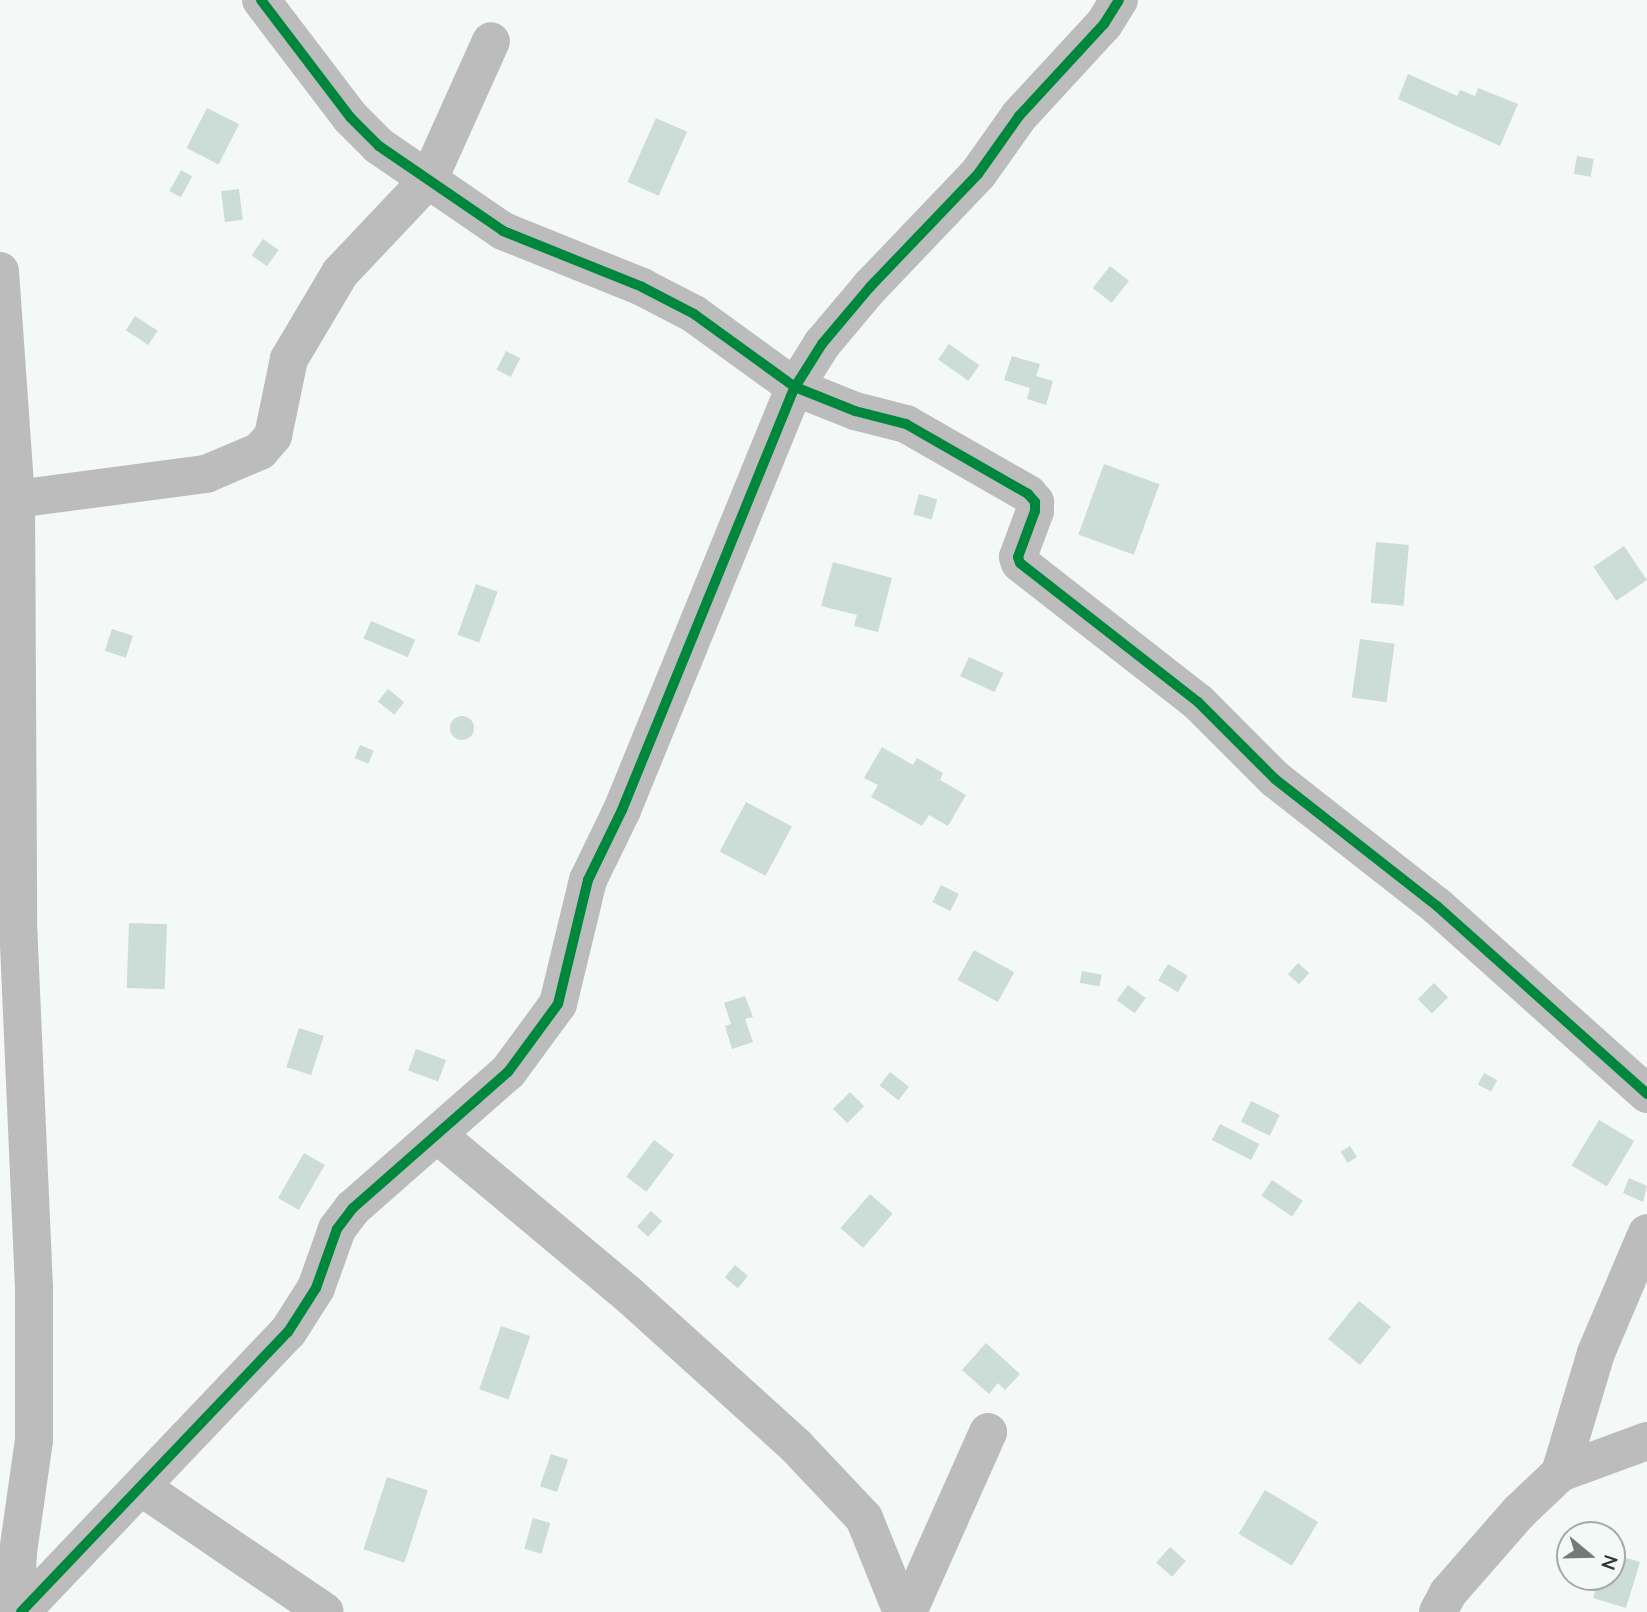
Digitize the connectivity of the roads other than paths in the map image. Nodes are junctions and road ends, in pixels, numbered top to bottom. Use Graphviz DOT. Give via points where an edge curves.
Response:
graph roads {
  1 [pos="261,0"];
  2 [pos="1119,0"];
  3 [pos="491,41"];
  4 [pos="429,179"];
  5 [pos="0,271"];
  6 [pos="795,387"];
  7 [pos="16,499"];
  8 [pos="1647,1094"];
  9 [pos="440,1137"];
  10 [pos="1647,1233"];
  11 [pos="988,1432"];
  12 [pos="1647,1441"];
  13 [pos="1560,1473"];
  14 [pos="141,1487"];
  15 [pos="15,1612"];
  16 [pos="21,1612"];
  17 [pos="325,1612"];
  18 [pos="902,1612"];
  19 [pos="908,1612"];
  20 [pos="1438,1612"];
  1 -- 4 [label="street" via="350,117 379,146"];
  2 -- 6 [label="street" via="1104,24 1019,116 978,174 870,287 822,345"];
  3 -- 4 [label="street"];
  4 -- 6 [label="street" via="530,246 642,287 694,314"];
  4 -- 7 [label="street" via="340,273 289,359 273,436 260,450 206,474"];
  5 -- 7 [label="street"];
  6 -- 8 [label="street" via="855,411 906,424 1028,494 1035,511 1018,557 1020,563 1198,702 1275,779 1417,889"];
  6 -- 9 [label="street" via="622,810 588,880 558,1004 508,1072"];
  7 -- 15 [label="street" via="18,922 34,1286 34,1440 18,1552"];
  9 -- 14 [label="street" via="353,1208 337,1228 316,1288 288,1332"];
  9 -- 18 [label="street" via="629,1295 796,1446 864,1518"];
  10 -- 13 [label="street" via="1596,1353"];
  11 -- 19 [label="street"];
  12 -- 13 [label="street"];
  13 -- 20 [label="street" via="1518,1512 1448,1593"];
  14 -- 16 [label="street"];
  14 -- 17 [label="street"];
}
